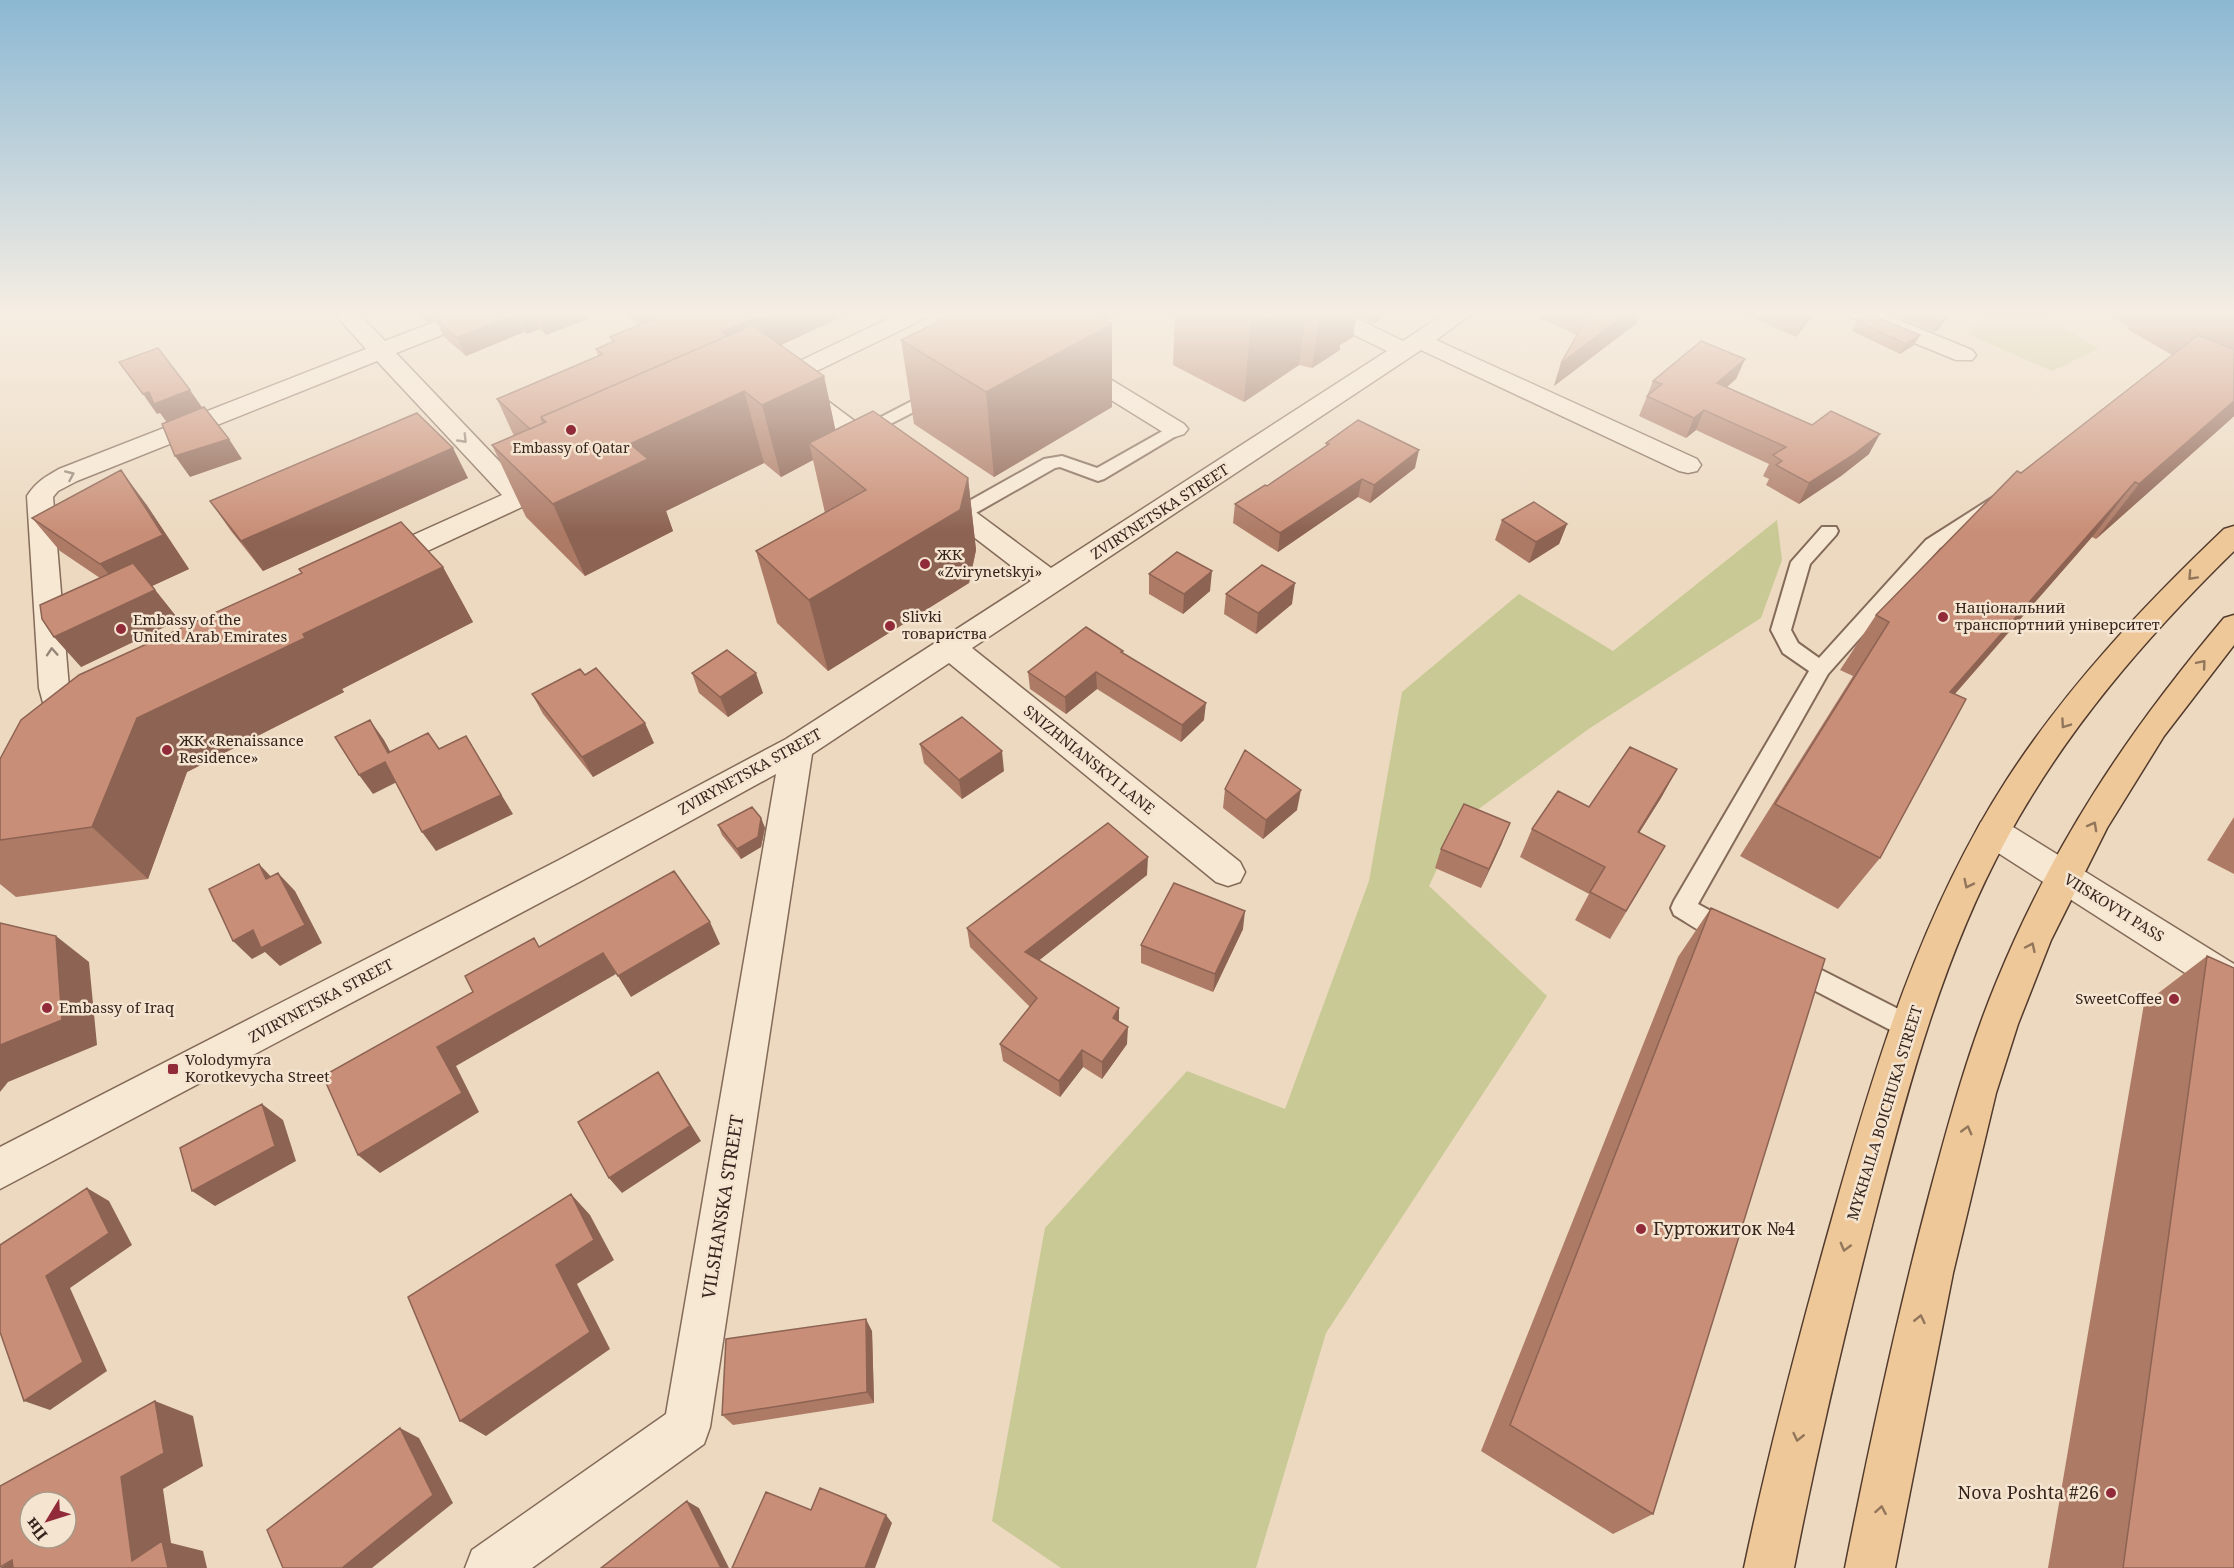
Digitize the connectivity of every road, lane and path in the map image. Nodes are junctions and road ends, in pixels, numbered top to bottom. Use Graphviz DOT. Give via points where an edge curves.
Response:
graph roads {
  1 [pos="293,385"];
  2 [pos="412,385"];
  3 [pos="768,385"];
  4 [pos="790,385"];
  5 [pos="942,385"];
  6 [pos="1104,385"];
  7 [pos="1353,385"];
  8 [pos="1504,385"];
  9 [pos="743,396"];
  10 [pos="1175,429"];
  11 [pos="855,435"];
  12 [pos="1688,465"];
  13 [pos="583,468"];
  14 [pos="2014,487"];
  15 [pos="519,498"];
  16 [pos="960,514"];
  17 [pos="1829,531"];
  18 [pos="2234,535"];
  19 [pos="353,574"];
  20 [pos="1052,583"];
  21 [pos="2234,625"];
  22 [pos="951,648"];
  23 [pos="1821,669"];
  24 [pos="797,748"];
  25 [pos="38,759"];
  26 [pos="1993,832"];
  27 [pos="1228,872"];
  28 [pos="2064,876"];
  29 [pos="1745,941"];
  30 [pos="1775,957"];
  31 [pos="2234,984"];
  32 [pos="1909,1027"];
  33 [pos="0,1169"];
  34 [pos="490,1568"];
  35 [pos="1769,1568"];
  36 [pos="1870,1568"];
  25 -- 1 [label="street, one-way" via="72,704 54,688 40,496 43,491 68,475"];
  2 -- 15 [label="street, one-way"];
  3 -- 9 [label="street"];
  4 -- 11 [label="street"];
  5 -- 11 [label="lane" via="936,394"];
  6 -- 10 [label="street"];
  7 -- 20 [label="street, ZVIRYNETSKA STREET"];
  8 -- 12 [label="street"];
  10 -- 16 [label="lane" via="1098,475 1062,461 1050,463"];
  11 -- 16 [label="street"];
  13 -- 15 [label="street"];
  14 -- 23 [label="lane" via="1933,544"];
  15 -- 19 [label="street"];
  16 -- 20 [label="street"];
  17 -- 23 [label="lane" via="1801,562 1781,630 1790,648"];
  18 -- 26 [label="main road, MYKHAILA BOICHUKA STREET, one-way" via="2128,643 2078,706"];
  20 -- 22 [label="street, ZVIRYNETSKA STREET"];
  28 -- 21 [label="main road, one-way" via="2142,743"];
  22 -- 24 [label="street, ZVIRYNETSKA STREET"];
  22 -- 27 [label="street, SNIZHNIANSKYI LANE"];
  23 -- 29 [label="lane" via="1683,908"];
  24 -- 33 [label="street, ZVIRYNETSKA STREET"];
  24 -- 34 [label="street, VILSHANSKA STREET" via="687,1428"];
  26 -- 28 [label="street, VIISKOVYI PASS"];
  26 -- 32 [label="main road, MYKHAILA BOICHUKA STREET, one-way" via="1947,928"];
  28 -- 31 [label="street, VIISKOVYI PASS"];
  36 -- 28 [label="main road, one-way" via="1902,1396 1984,1066 2022,967"];
  30 -- 32 [label="lane"];
  32 -- 35 [label="main road, MYKHAILA BOICHUKA STREET, one-way" via="1818,1349"];
}
